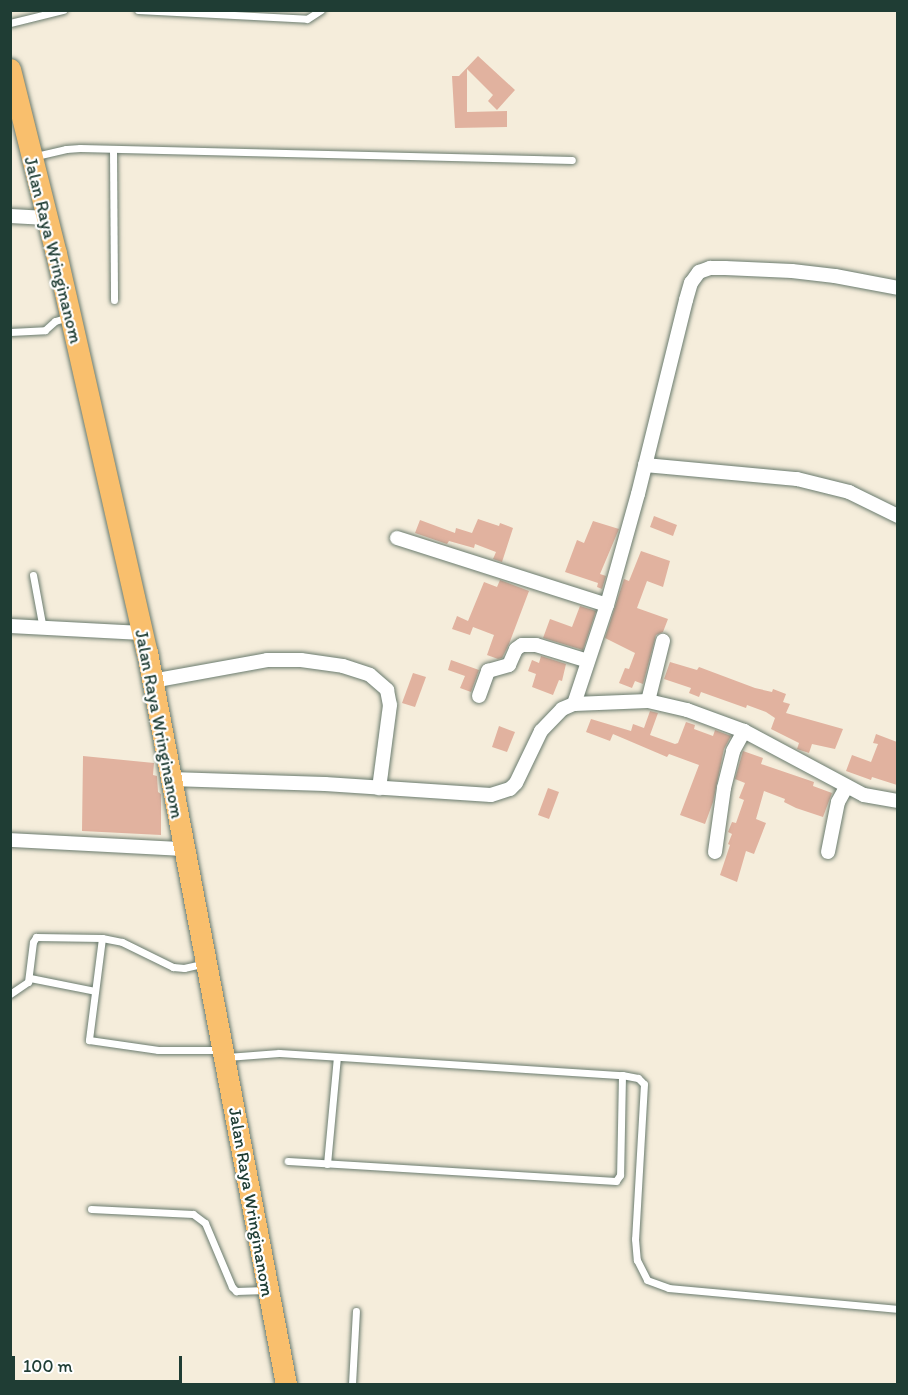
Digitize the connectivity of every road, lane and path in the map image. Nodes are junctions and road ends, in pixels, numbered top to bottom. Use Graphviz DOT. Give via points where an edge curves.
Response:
graph roads {
  1 [pos="63,10"];
  2 [pos="138,10"];
  3 [pos="321,10"];
  4 [pos="11,23"];
  5 [pos="10,69"];
  6 [pos="113,149"];
  7 [pos="40,155"];
  8 [pos="572,160"];
  9 [pos="10,216"];
  10 [pos="47,218"];
  11 [pos="897,288"];
  12 [pos="114,300"];
  13 [pos="70,317"];
  14 [pos="10,333"];
  15 [pos="645,465"];
  16 [pos="897,516"];
  17 [pos="398,538"];
  18 [pos="33,575"];
  19 [pos="607,605"];
  20 [pos="10,626"];
  21 [pos="43,629"];
  22 [pos="142,633"];
  23 [pos="663,640"];
  24 [pos="588,661"];
  25 [pos="152,681"];
  26 [pos="479,696"];
  27 [pos="648,701"];
  28 [pos="574,704"];
  29 [pos="744,731"];
  30 [pos="171,779"];
  31 [pos="847,786"];
  32 [pos="379,788"];
  33 [pos="897,801"];
  34 [pos="10,840"];
  35 [pos="182,849"];
  36 [pos="715,852"];
  37 [pos="828,852"];
  38 [pos="102,938"];
  39 [pos="206,963"];
  40 [pos="30,978"];
  41 [pos="95,991"];
  42 [pos="10,994"];
  43 [pos="224,1054"];
  44 [pos="337,1057"];
  45 [pos="622,1075"];
  46 [pos="288,1161"];
  47 [pos="327,1164"];
  48 [pos="91,1209"];
  49 [pos="266,1290"];
  50 [pos="897,1309"];
  51 [pos="356,1311"];
  52 [pos="286,1384"];
  53 [pos="352,1384"];
  1 -- 4 [label="lane"];
  2 -- 3 [label="lane" via="307,19"];
  5 -- 7 [label="main road, Jalan Raya Wringinanom"];
  6 -- 7 [label="lane" via="66,148"];
  6 -- 8 [label="lane"];
  6 -- 12 [label="lane"];
  7 -- 10 [label="main road, Jalan Raya Wringinanom"];
  9 -- 10 [label="street"];
  10 -- 13 [label="main road, Jalan Raya Wringinanom"];
  11 -- 15 [label="street" via="792,272 725,267 699,272 686,300"];
  13 -- 14 [label="lane" via="45,330"];
  13 -- 22 [label="main road, Jalan Raya Wringinanom"];
  15 -- 16 [label="street" via="797,479 849,492"];
  15 -- 19 [label="street"];
  17 -- 19 [label="street"];
  18 -- 21 [label="lane"];
  19 -- 24 [label="street"];
  20 -- 21 [label="street"];
  21 -- 22 [label="street"];
  22 -- 25 [label="main road, Jalan Raya Wringinanom"];
  23 -- 27 [label="street"];
  24 -- 26 [label="street" via="536,645 522,645 509,665 488,671"];
  24 -- 28 [label="street"];
  25 -- 30 [label="main road, Jalan Raya Wringinanom"];
  25 -- 32 [label="street" via="267,660 343,666 370,675 387,690 390,705"];
  27 -- 28 [label="street"];
  27 -- 29 [label="street" via="687,710"];
  28 -- 32 [label="street" via="551,718 541,730 516,783 501,794"];
  29 -- 31 [label="street"];
  29 -- 36 [label="street" via="733,751 724,788"];
  30 -- 32 [label="street"];
  30 -- 35 [label="main road, Jalan Raya Wringinanom"];
  31 -- 33 [label="street" via="864,795"];
  31 -- 37 [label="street" via="838,802"];
  34 -- 35 [label="street"];
  35 -- 39 [label="main road, Jalan Raya Wringinanom"];
  38 -- 39 [label="lane" via="122,942 173,967"];
  38 -- 40 [label="lane" via="36,937"];
  38 -- 41 [label="lane"];
  39 -- 43 [label="main road, Jalan Raya Wringinanom"];
  40 -- 41 [label="lane"];
  40 -- 42 [label="lane"];
  41 -- 43 [label="lane" via="88,1035 93,1042"];
  43 -- 44 [label="lane"];
  43 -- 49 [label="main road, Jalan Raya Wringinanom"];
  44 -- 45 [label="lane"];
  44 -- 47 [label="lane"];
  45 -- 47 [label="lane" via="620,1175 616,1181"];
  45 -- 50 [label="lane" via="638,1078 644,1084 636,1239 637,1260 647,1280 669,1288"];
  46 -- 47 [label="lane"];
  48 -- 49 [label="lane" via="193,1214 205,1223 232,1287 236,1291"];
  49 -- 52 [label="main road, Jalan Raya Wringinanom"];
  51 -- 53 [label="lane"];
}
